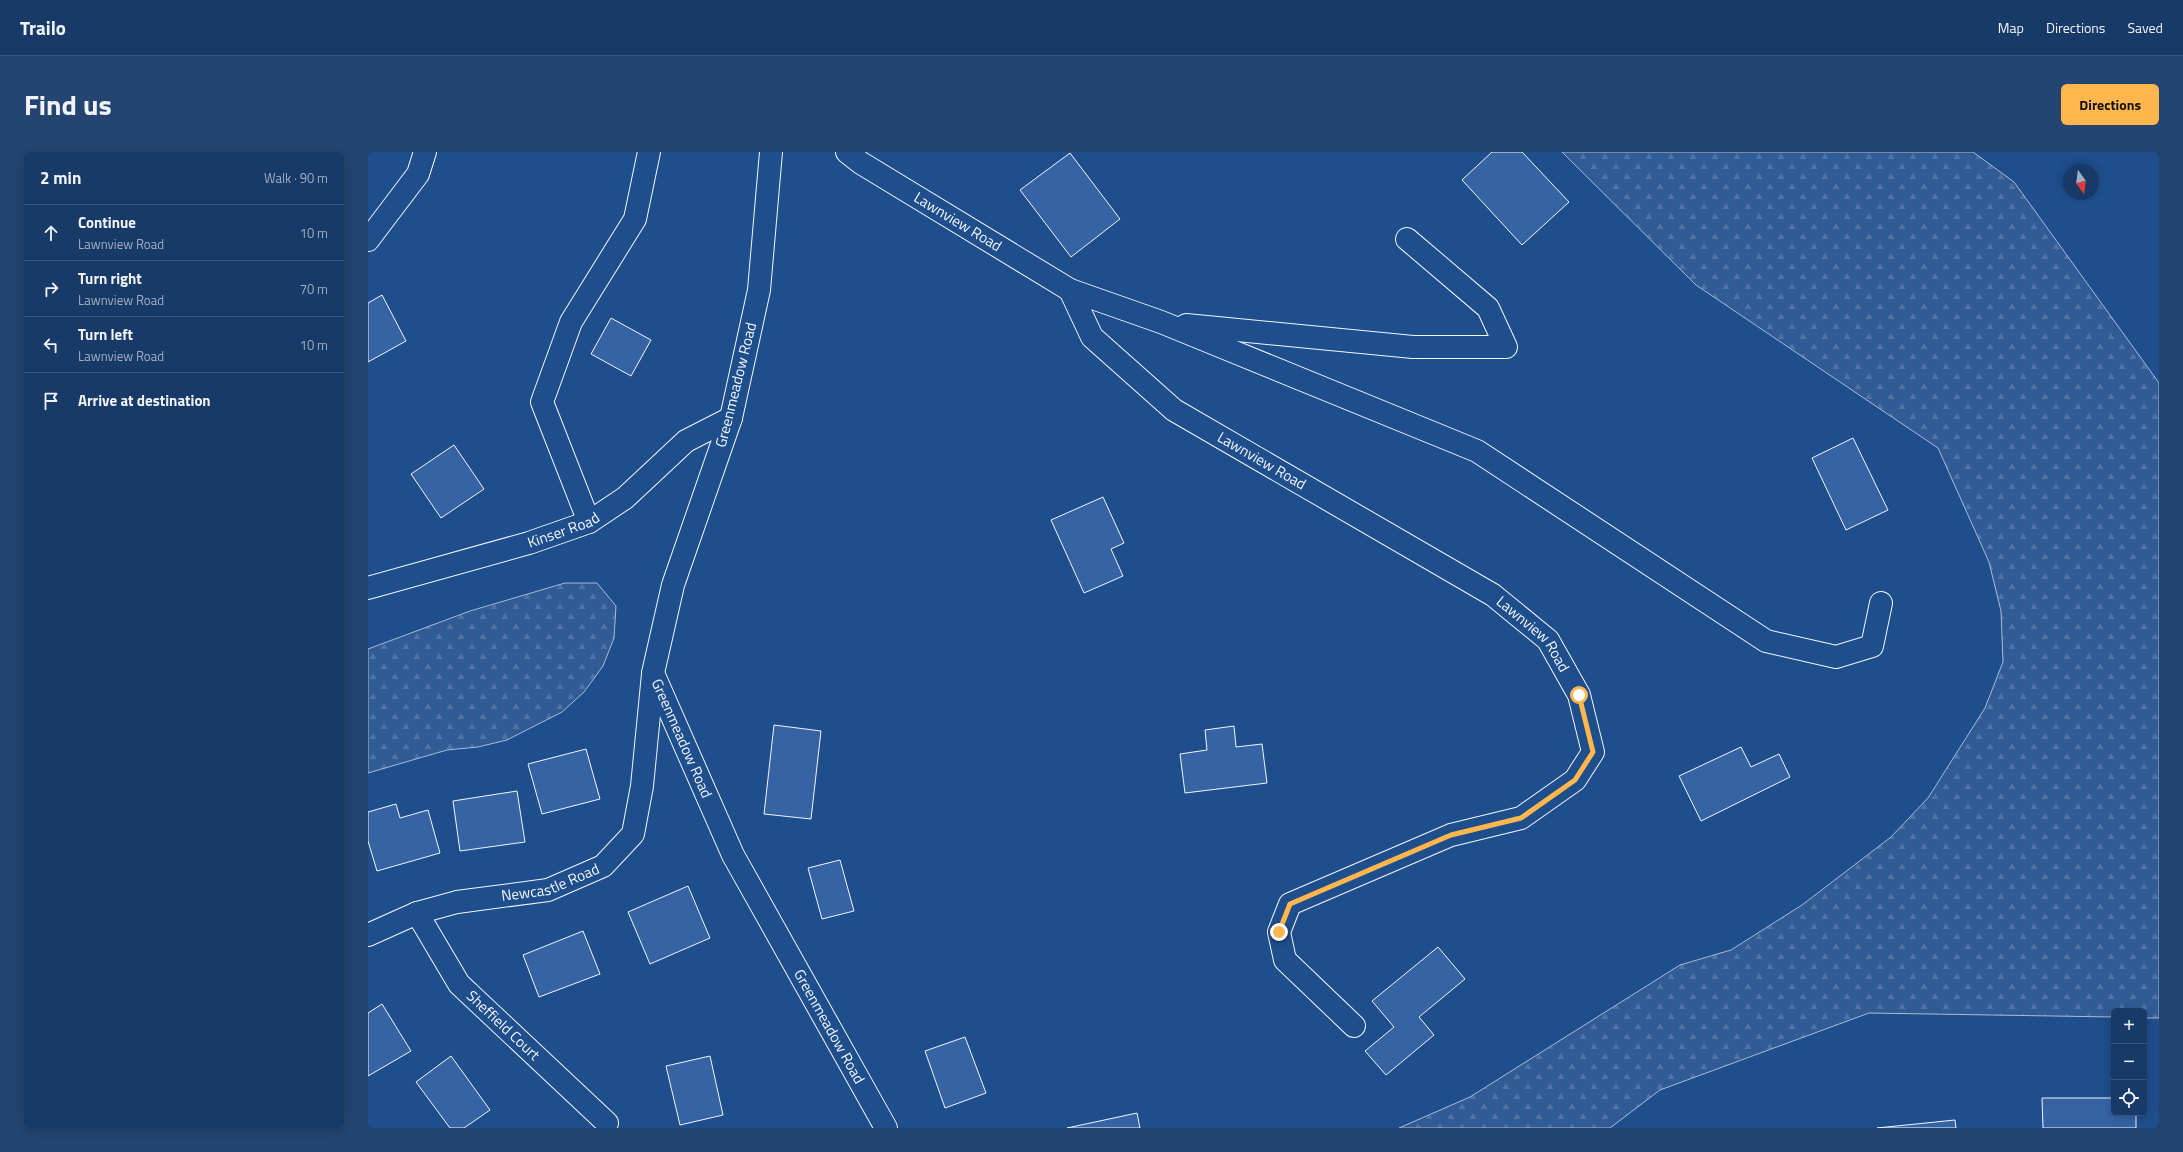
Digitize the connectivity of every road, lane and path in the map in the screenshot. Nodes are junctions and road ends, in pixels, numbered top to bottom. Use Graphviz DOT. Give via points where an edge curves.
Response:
graph roads {
  1 [pos="425,152"];
  2 [pos="649,152"];
  3 [pos="771,152"];
  4 [pos="847,152"];
  5 [pos="1407,239"];
  6 [pos="368,240"];
  7 [pos="1070,290"];
  8 [pos="1161,322"];
  9 [pos="731,418"];
  10 [pos="589,522"];
  11 [pos="368,588"];
  12 [pos="1881,603"];
  13 [pos="653,672"];
  14 [pos="416,914"];
  15 [pos="368,935"];
  16 [pos="1354,1026"];
  17 [pos="606,1123"];
  18 [pos="886,1128"];
  1 -- 6 [label="street" via="418,174"];
  2 -- 10 [label="street" via="636,219 571,322 542,402"];
  3 -- 9 [label="street, Greenmeadow Road" via="759,290"];
  4 -- 7 [label="street, Lawnview Road" via="860,163"];
  5 -- 8 [label="street" via="1488,308 1506,347 1413,347"];
  7 -- 8 [label="street, Lawnview Road"];
  7 -- 16 [label="street, Lawnview Road" via="1092,337 1174,410 1493,595 1548,640 1579,695 1593,752 1575,780 1521,818 1451,835 1290,904 1279,932 1285,960"];
  8 -- 12 [label="street, Lawnview Road" via="1477,451 1766,641 1836,656 1872,646"];
  9 -- 10 [label="street, Kinser Road" via="686,441 625,498"];
  9 -- 13 [label="street, Greenmeadow Road" via="673,585"];
  10 -- 11 [label="street, Kinser Road" via="529,543"];
  13 -- 14 [label="street, Newcastle Road" via="642,786 633,834 603,866 548,890 457,902"];
  13 -- 18 [label="street, Greenmeadow Road" via="733,855"];
  14 -- 15 [label="street, Newcastle Road"];
  14 -- 17 [label="street, Sheffield Court" via="459,984"];
}
